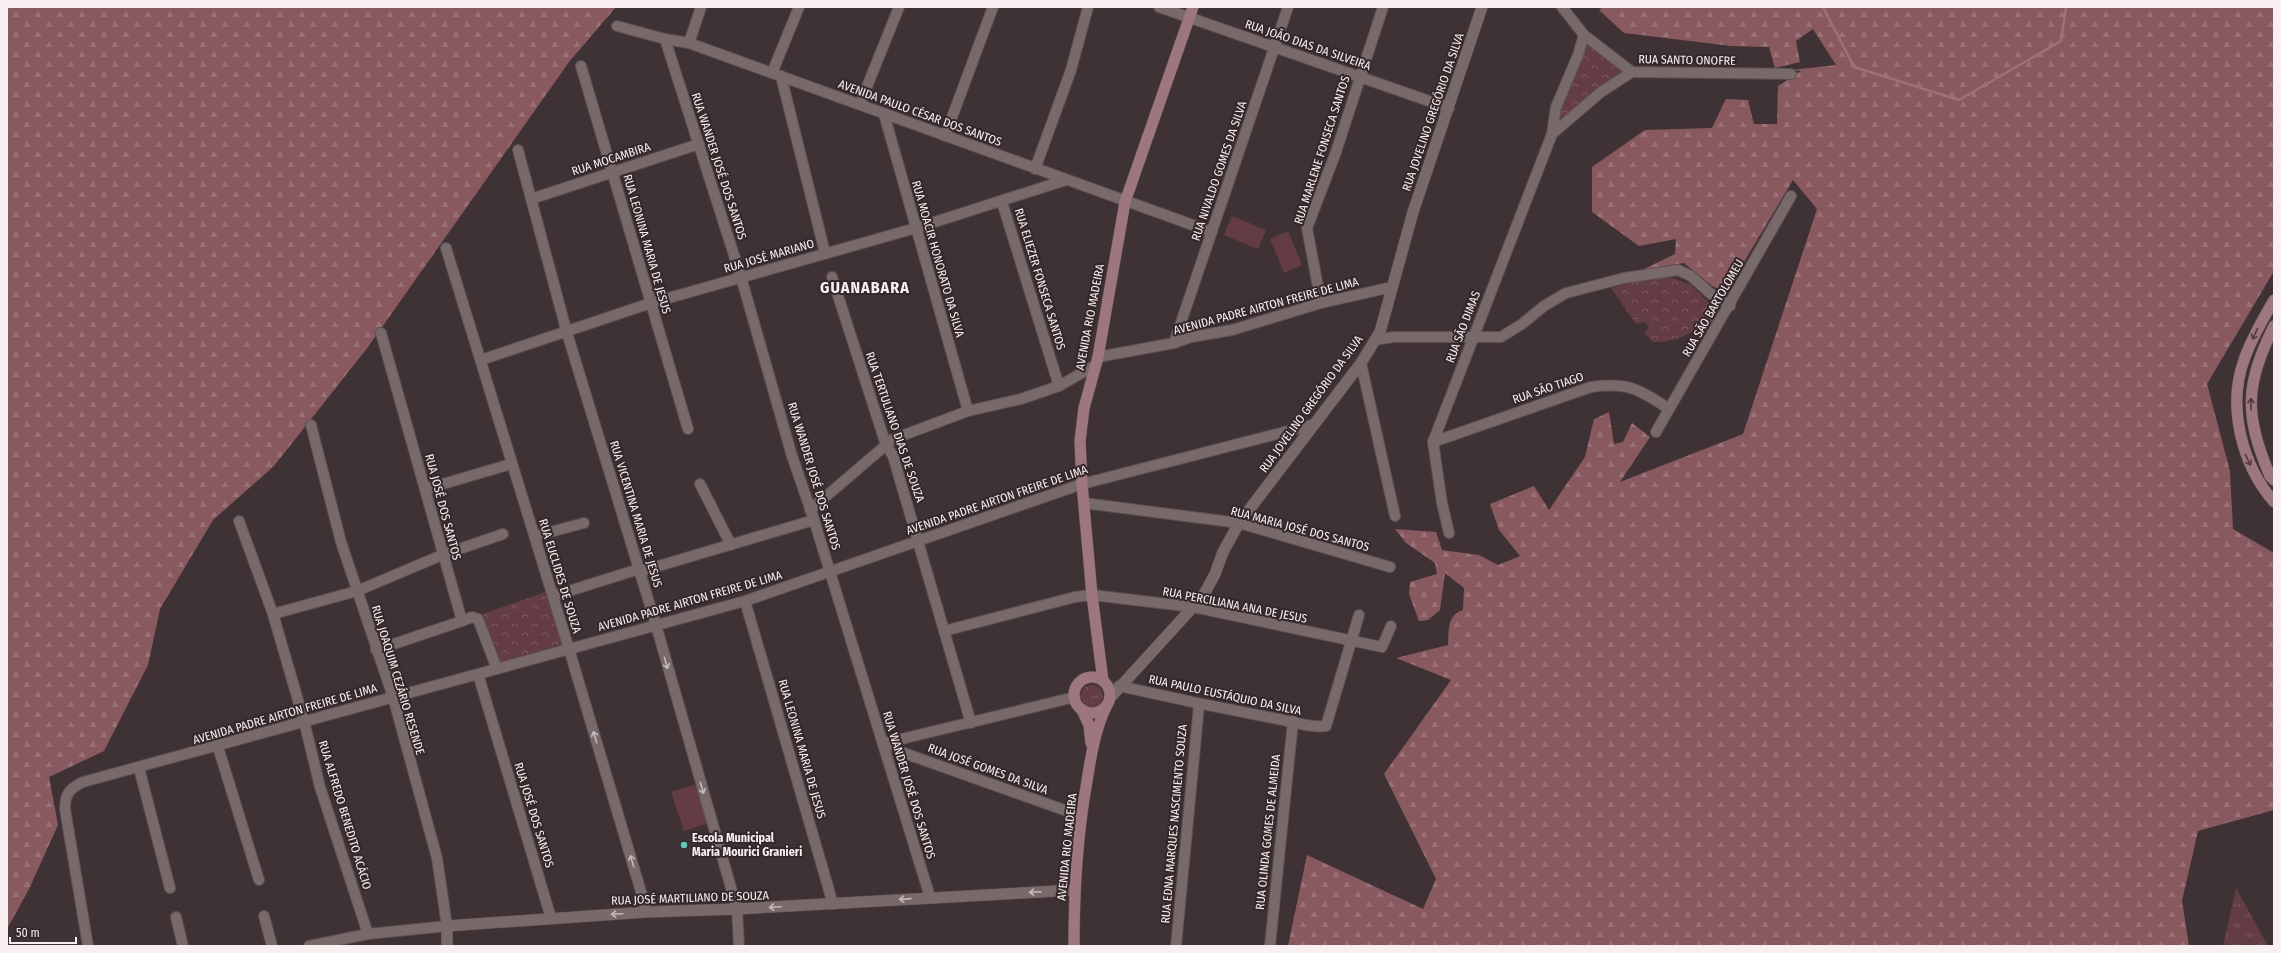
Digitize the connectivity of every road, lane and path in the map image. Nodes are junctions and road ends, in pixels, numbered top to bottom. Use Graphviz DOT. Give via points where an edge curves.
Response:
graph roads {
  1 [pos="701,7"];
  2 [pos="798,7"];
  3 [pos="899,7"];
  4 [pos="993,7"];
  5 [pos="1088,7"];
  6 [pos="1159,7"];
  7 [pos="1193,7"];
  8 [pos="1288,7"];
  9 [pos="1383,7"];
  10 [pos="1482,7"];
  11 [pos="1562,7"];
  12 [pos="1189,18"];
  13 [pos="617,26"];
  14 [pos="1584,35"];
  15 [pos="665,39"];
  16 [pos="689,43"];
  17 [pos="1275,47"];
  18 [pos="581,66"];
  19 [pos="1632,72"];
  20 [pos="776,74"];
  21 [pos="1791,74"];
  22 [pos="1360,77"];
  23 [pos="860,104"];
  24 [pos="1449,108"];
  25 [pos="884,114"];
  26 [pos="1552,134"];
  27 [pos="945,136"];
  28 [pos="699,144"];
  29 [pos="518,150"];
  30 [pos="1035,169"];
  31 [pos="613,173"];
  32 [pos="1066,180"];
  33 [pos="1791,196"];
  34 [pos="531,199"];
  35 [pos="1002,202"];
  36 [pos="1126,202"];
  37 [pos="916,228"];
  38 [pos="1212,232"];
  39 [pos="446,248"];
  40 [pos="825,253"];
  41 [pos="741,277"];
  42 [pos="832,277"];
  43 [pos="1392,287"];
  44 [pos="2274,300"];
  45 [pos="651,303"];
  46 [pos="1321,303"];
  47 [pos="1730,306"];
  48 [pos="2274,326"];
  49 [pos="381,333"];
  50 [pos="567,333"];
  51 [pos="1473,338"];
  52 [pos="1375,340"];
  53 [pos="1174,343"];
  54 [pos="481,360"];
  55 [pos="1096,362"];
  56 [pos="1361,363"];
  57 [pos="1059,386"];
  58 [pos="1669,409"];
  59 [pos="968,411"];
  60 [pos="311,425"];
  61 [pos="1312,426"];
  62 [pos="688,430"];
  63 [pos="1656,432"];
  64 [pos="1433,442"];
  65 [pos="886,445"];
  66 [pos="511,464"];
  67 [pos="2274,480"];
  68 [pos="700,484"];
  69 [pos="1082,484"];
  70 [pos="426,489"];
  71 [pos="2274,502"];
  72 [pos="1084,503"];
  73 [pos="810,510"];
  74 [pos="1395,516"];
  75 [pos="814,520"];
  76 [pos="240,521"];
  77 [pos="584,523"];
  78 [pos="1239,523"];
  79 [pos="1449,533"];
  80 [pos="503,534"];
  81 [pos="535,536"];
  82 [pos="918,540"];
  83 [pos="731,545"];
  84 [pos="442,555"];
  85 [pos="1390,567"];
  86 [pos="639,569"];
  87 [pos="830,572"];
  88 [pos="357,592"];
  89 [pos="1092,595"];
  90 [pos="553,596"];
  91 [pos="745,600"];
  92 [pos="1193,607"];
  93 [pos="273,614"];
  94 [pos="1359,615"];
  95 [pos="462,621"];
  96 [pos="656,625"];
  97 [pos="1391,626"];
  98 [pos="944,631"];
  99 [pos="1352,640"];
  100 [pos="1097,643"];
  101 [pos="569,649"];
  102 [pos="376,650"];
  103 [pos="497,669"];
  104 [pos="478,674"];
  105 [pos="1084,679"];
  106 [pos="1105,682"];
  107 [pos="1119,686"];
  108 [pos="393,697"];
  109 [pos="1075,697"];
  110 [pos="1108,702"];
  111 [pos="1199,705"];
  112 [pos="1082,710"];
  113 [pos="304,721"];
  114 [pos="1293,721"];
  115 [pos="971,723"];
  116 [pos="886,742"];
  117 [pos="218,747"];
  118 [pos="1092,752"];
  119 [pos="139,768"];
  120 [pos="1081,816"];
  121 [pos="259,880"];
  122 [pos="170,888"];
  123 [pos="1074,890"];
  124 [pos="930,897"];
  125 [pos="833,904"];
  126 [pos="738,909"];
  127 [pos="647,912"];
  128 [pos="264,916"];
  129 [pos="176,917"];
  130 [pos="551,918"];
  131 [pos="447,926"];
  132 [pos="368,934"];
  133 [pos="88,946"];
  134 [pos="183,946"];
  135 [pos="272,946"];
  136 [pos="309,946"];
  137 [pos="447,946"];
  138 [pos="739,946"];
  139 [pos="1074,946"];
  140 [pos="1176,946"];
  141 [pos="1270,946"];
  1 -- 16 [label="street"];
  2 -- 20 [label="street"];
  3 -- 23 [label="street"];
  4 -- 27 [label="street"];
  5 -- 30 [label="street" via="1071,70"];
  6 -- 12 [label="street, RUA JOÃO DIAS DA SILVEIRA"];
  7 -- 12 [label="main road, AVENIDA RIO MADEIRA"];
  8 -- 17 [label="street, RUA NIVALDO GOMES DA SILVA"];
  9 -- 22 [label="street, RUA MARLENE FONSECA SANTOS"];
  10 -- 24 [label="street, RUA JOVELINO GREGÓRIO DA SILVA"];
  11 -- 14 [label="street, RUA SANTO ONOFRE"];
  12 -- 17 [label="street, RUA JOÃO DIAS DA SILVEIRA"];
  12 -- 36 [label="main road, AVENIDA RIO MADEIRA"];
  13 -- 15 [label="street, AVENIDA PAULO CÉSAR DOS SANTOS"];
  14 -- 19 [label="street, RUA SANTO ONOFRE"];
  14 -- 26 [label="street, RUA SÃO DIMAS" via="1578,56 1556,107"];
  15 -- 16 [label="street, AVENIDA PAULO CÉSAR DOS SANTOS"];
  15 -- 28 [label="street, RUA WANDER JOSÉ DOS SANTOS"];
  16 -- 20 [label="street, AVENIDA PAULO CÉSAR DOS SANTOS"];
  17 -- 22 [label="street, RUA JOÃO DIAS DA SILVEIRA"];
  17 -- 38 [label="street, RUA NIVALDO GOMES DA SILVA"];
  18 -- 31 [label="street, RUA LEONINA MARIA DE JESUS"];
  19 -- 21 [label="street, RUA SANTO ONOFRE"];
  19 -- 26 [label="street, RUA SÃO DIMAS" via="1601,92"];
  20 -- 23 [label="street, AVENIDA PAULO CÉSAR DOS SANTOS"];
  20 -- 40 [label="street"];
  22 -- 24 [label="street, RUA JOÃO DIAS DA SILVEIRA"];
  22 -- 46 [label="street, RUA MARLENE FONSECA SANTOS" via="1336,152 1307,228"];
  23 -- 25 [label="street, AVENIDA PAULO CÉSAR DOS SANTOS"];
  24 -- 43 [label="street, RUA JOVELINO GREGÓRIO DA SILVA" via="1413,212"];
  25 -- 27 [label="street, AVENIDA PAULO CÉSAR DOS SANTOS"];
  25 -- 37 [label="street, RUA MOACIR HONORATO DA SILVA"];
  26 -- 51 [label="street, RUA SÃO DIMAS"];
  27 -- 30 [label="street, AVENIDA PAULO CÉSAR DOS SANTOS"];
  28 -- 31 [label="street, RUA MOCAMBIRA"];
  28 -- 41 [label="street, RUA WANDER JOSÉ DOS SANTOS"];
  29 -- 34 [label="street, RUA VICENTINA MARIA DE JESUS"];
  30 -- 32 [label="street, AVENIDA PAULO CÉSAR DOS SANTOS"];
  31 -- 34 [label="street, RUA MOCAMBIRA"];
  31 -- 45 [label="street, RUA LEONINA MARIA DE JESUS"];
  32 -- 35 [label="street, RUA JOSÉ MARIANO"];
  32 -- 36 [label="street, AVENIDA PAULO CÉSAR DOS SANTOS"];
  33 -- 47 [label="street, RUA SÃO BARTOLOMEU"];
  34 -- 50 [label="street, RUA VICENTINA MARIA DE JESUS"];
  35 -- 37 [label="street, RUA JOSÉ MARIANO"];
  35 -- 57 [label="street, RUA ELIEZER FONSECA SANTOS"];
  36 -- 38 [label="street, AVENIDA PAULO CÉSAR DOS SANTOS"];
  36 -- 55 [label="main road, AVENIDA RIO MADEIRA"];
  37 -- 40 [label="street, RUA JOSÉ MARIANO"];
  37 -- 59 [label="street, RUA MOACIR HONORATO DA SILVA"];
  38 -- 53 [label="street, RUA NIVALDO GOMES DA SILVA"];
  39 -- 54 [label="street, RUA EUCLIDES DE SOUZA"];
  40 -- 41 [label="street, RUA JOSÉ MARIANO"];
  41 -- 45 [label="street, RUA JOSÉ MARIANO"];
  41 -- 73 [label="street, RUA WANDER JOSÉ DOS SANTOS"];
  42 -- 65 [label="street, RUA TERTULIANO DIAS DE SOUZA"];
  43 -- 46 [label="street, AVENIDA PADRE AIRTON FREIRE DE LIMA"];
  43 -- 52 [label="street, RUA JOVELINO GREGÓRIO DA SILVA" via="1380,332"];
  44 -- 71 [label="main road, one-way" via="2244,360 2237,405 2245,453 2265,492"];
  45 -- 50 [label="street, RUA JOSÉ MARIANO"];
  45 -- 62 [label="street, RUA LEONINA MARIA DE JESUS"];
  46 -- 53 [label="street, AVENIDA PADRE AIRTON FREIRE DE LIMA" via="1232,330 1191,337"];
  47 -- 51 [label="street" via="1711,294 1691,276 1678,270 1624,278 1566,293 1501,337"];
  47 -- 58 [label="street, RUA SÃO BARTOLOMEU"];
  67 -- 48 [label="main road, one-way" via="2270,476 2255,435 2251,398 2260,356"];
  49 -- 70 [label="street, RUA JOSÉ DOS SANTOS"];
  50 -- 54 [label="street, RUA JOSÉ MARIANO"];
  50 -- 86 [label="street, RUA VICENTINA MARIA DE JESUS"];
  51 -- 52 [label="street" via="1393,337"];
  51 -- 64 [label="street, RUA SÃO DIMAS"];
  52 -- 56 [label="street, RUA JOVELINO GREGÓRIO DA SILVA"];
  53 -- 55 [label="street, AVENIDA PADRE AIRTON FREIRE DE LIMA"];
  54 -- 66 [label="street, RUA EUCLIDES DE SOUZA"];
  55 -- 57 [label="street, AVENIDA PADRE AIRTON FREIRE DE LIMA"];
  55 -- 69 [label="main road, AVENIDA RIO MADEIRA" via="1084,408 1080,441"];
  56 -- 61 [label="street, RUA JOVELINO GREGÓRIO DA SILVA"];
  56 -- 74 [label="street"];
  57 -- 59 [label="street, AVENIDA PADRE AIRTON FREIRE DE LIMA" via="1021,399"];
  58 -- 63 [label="street, RUA SÃO BARTOLOMEU"];
  58 -- 64 [label="street, RUA SÃO TIAGO" via="1627,386 1615,384 1592,387"];
  59 -- 65 [label="street, AVENIDA PADRE AIRTON FREIRE DE LIMA" via="893,439"];
  60 -- 88 [label="street, RUA JOAQUIM CEZÁRIO RESENDE" via="341,542"];
  61 -- 69 [label="street, AVENIDA PADRE AIRTON FREIRE DE LIMA"];
  61 -- 78 [label="street, RUA JOVELINO GREGÓRIO DA SILVA"];
  64 -- 79 [label="street, RUA SÃO DIMAS"];
  65 -- 73 [label="street, AVENIDA PADRE AIRTON FREIRE DE LIMA"];
  65 -- 82 [label="street, RUA TERTULIANO DIAS DE SOUZA" via="893,456"];
  66 -- 70 [label="street"];
  66 -- 81 [label="street, RUA EUCLIDES DE SOUZA"];
  68 -- 83 [label="street"];
  69 -- 72 [label="main road, AVENIDA RIO MADEIRA"];
  69 -- 82 [label="street, AVENIDA PADRE AIRTON FREIRE DE LIMA"];
  70 -- 84 [label="street, RUA JOSÉ DOS SANTOS"];
  72 -- 78 [label="street, RUA MARIA JOSÉ DOS SANTOS"];
  72 -- 89 [label="main road, AVENIDA RIO MADEIRA"];
  73 -- 75 [label="street, RUA WANDER JOSÉ DOS SANTOS"];
  75 -- 83 [label="street"];
  75 -- 87 [label="street, RUA WANDER JOSÉ DOS SANTOS"];
  76 -- 93 [label="street, RUA ALFREDO BENEDITO ACÁCIO"];
  77 -- 81 [label="street"];
  78 -- 85 [label="street, RUA MARIA JOSÉ DOS SANTOS"];
  78 -- 92 [label="street, RUA JOVELINO GREGÓRIO DA SILVA" via="1204,596"];
  80 -- 84 [label="street"];
  81 -- 90 [label="street, RUA EUCLIDES DE SOUZA"];
  82 -- 87 [label="street, AVENIDA PADRE AIRTON FREIRE DE LIMA"];
  82 -- 98 [label="street, RUA TERTULIANO DIAS DE SOUZA"];
  83 -- 86 [label="street" via="645,570"];
  84 -- 88 [label="street"];
  84 -- 95 [label="street, RUA JOSÉ DOS SANTOS"];
  86 -- 90 [label="street"];
  86 -- 96 [label="street, RUA VICENTINA MARIA DE JESUS"];
  87 -- 91 [label="street, AVENIDA PADRE AIRTON FREIRE DE LIMA"];
  87 -- 116 [label="street, RUA WANDER JOSÉ DOS SANTOS"];
  88 -- 93 [label="street"];
  88 -- 102 [label="street, RUA JOAQUIM CEZÁRIO RESENDE"];
  89 -- 92 [label="street, RUA PERCILIANA ANA DE JESUS"];
  89 -- 98 [label="street, RUA PERCILIANA ANA DE JESUS" via="1075,597"];
  89 -- 100 [label="main road, AVENIDA RIO MADEIRA"];
  90 -- 101 [label="street, RUA EUCLIDES DE SOUZA"];
  91 -- 96 [label="street, AVENIDA PADRE AIRTON FREIRE DE LIMA"];
  91 -- 125 [label="street, RUA LEONINA MARIA DE JESUS"];
  92 -- 99 [label="street, RUA PERCILIANA ANA DE JESUS"];
  92 -- 107 [label="street, RUA JOVELINO GREGÓRIO DA SILVA"];
  93 -- 113 [label="street, RUA ALFREDO BENEDITO ACÁCIO"];
  94 -- 99 [label="street"];
  95 -- 102 [label="street"];
  95 -- 103 [label="street" via="472,617 478,619"];
  96 -- 101 [label="street, AVENIDA PADRE AIRTON FREIRE DE LIMA"];
  96 -- 126 [label="street, RUA VICENTINA MARIA DE JESUS, one-way"];
  97 -- 99 [label="street, RUA PERCILIANA ANA DE JESUS" via="1382,647"];
  98 -- 115 [label="street, RUA TERTULIANO DIAS DE SOUZA"];
  99 -- 114 [label="street, RUA PAULO EUSTÁQUIO DA SILVA" via="1326,726 1316,728"];
  100 -- 105 [label="main road, AVENIDA RIO MADEIRA" via="1093,665"];
  100 -- 106 [label="main road, AVENIDA RIO MADEIRA"];
  101 -- 103 [label="street, AVENIDA PADRE AIRTON FREIRE DE LIMA"];
  127 -- 101 [label="street, RUA EUCLIDES DE SOUZA, one-way"];
  102 -- 108 [label="street, RUA JOAQUIM CEZÁRIO RESENDE"];
  103 -- 104 [label="street, AVENIDA PADRE AIRTON FREIRE DE LIMA"];
  104 -- 108 [label="street, AVENIDA PADRE AIRTON FREIRE DE LIMA"];
  104 -- 130 [label="street, RUA JOSÉ DOS SANTOS"];
  105 -- 106 [label="main road" via="1094,677"];
  105 -- 109 [label="main road" via="1077,685"];
  106 -- 107 [label="street"];
  106 -- 110 [label="main road"];
  107 -- 110 [label="street, RUA JOVELINO GREGÓRIO DA SILVA"];
  107 -- 111 [label="street, RUA PAULO EUSTÁQUIO DA SILVA"];
  108 -- 113 [label="street, AVENIDA PADRE AIRTON FREIRE DE LIMA"];
  108 -- 131 [label="street, RUA JOAQUIM CEZÁRIO RESENDE" via="437,858"];
  109 -- 112 [label="main road"];
  109 -- 115 [label="street"];
  110 -- 112 [label="main road" via="1097,712"];
  110 -- 118 [label="main road, AVENIDA RIO MADEIRA"];
  111 -- 114 [label="street, RUA PAULO EUSTÁQUIO DA SILVA"];
  111 -- 140 [label="street, RUA EDNA MARQUES NASCIMENTO SOUZA"];
  112 -- 118 [label="main road, AVENIDA RIO MADEIRA" via="1089,725"];
  113 -- 117 [label="street, AVENIDA PADRE AIRTON FREIRE DE LIMA"];
  113 -- 132 [label="street, RUA ALFREDO BENEDITO ACÁCIO" via="320,786"];
  114 -- 141 [label="street, RUA OLINDA GOMES DE ALMEIDA"];
  115 -- 116 [label="street"];
  116 -- 120 [label="street, RUA JOSÉ GOMES DA SILVA" via="901,752"];
  116 -- 124 [label="street, RUA WANDER JOSÉ DOS SANTOS"];
  117 -- 119 [label="street, AVENIDA PADRE AIRTON FREIRE DE LIMA"];
  117 -- 121 [label="street"];
  118 -- 120 [label="main road, AVENIDA RIO MADEIRA"];
  119 -- 122 [label="street"];
  119 -- 133 [label="street, AVENIDA PADRE AIRTON FREIRE DE LIMA" via="83,782 71,788 65,798"];
  120 -- 123 [label="main road, AVENIDA RIO MADEIRA"];
  123 -- 124 [label="street, RUA JOSÉ MARTILIANO DE SOUZA, one-way"];
  123 -- 139 [label="main road, AVENIDA RIO MADEIRA"];
  124 -- 125 [label="street, RUA JOSÉ MARTILIANO DE SOUZA, one-way"];
  125 -- 126 [label="street, RUA JOSÉ MARTILIANO DE SOUZA, one-way"];
  126 -- 127 [label="street, RUA JOSÉ MARTILIANO DE SOUZA"];
  126 -- 138 [label="street, RUA VICENTINA MARIA DE JESUS"];
  127 -- 130 [label="street, RUA JOSÉ MARTILIANO DE SOUZA, one-way"];
  128 -- 135 [label="street"];
  129 -- 134 [label="street"];
  130 -- 131 [label="street, RUA JOSÉ MARTILIANO DE SOUZA"];
  131 -- 132 [label="street, RUA JOSÉ MARTILIANO DE SOUZA"];
  131 -- 137 [label="street, RUA JOAQUIM CEZÁRIO RESENDE"];
  132 -- 136 [label="street, RUA JOSÉ MARTILIANO DE SOUZA"];
}
